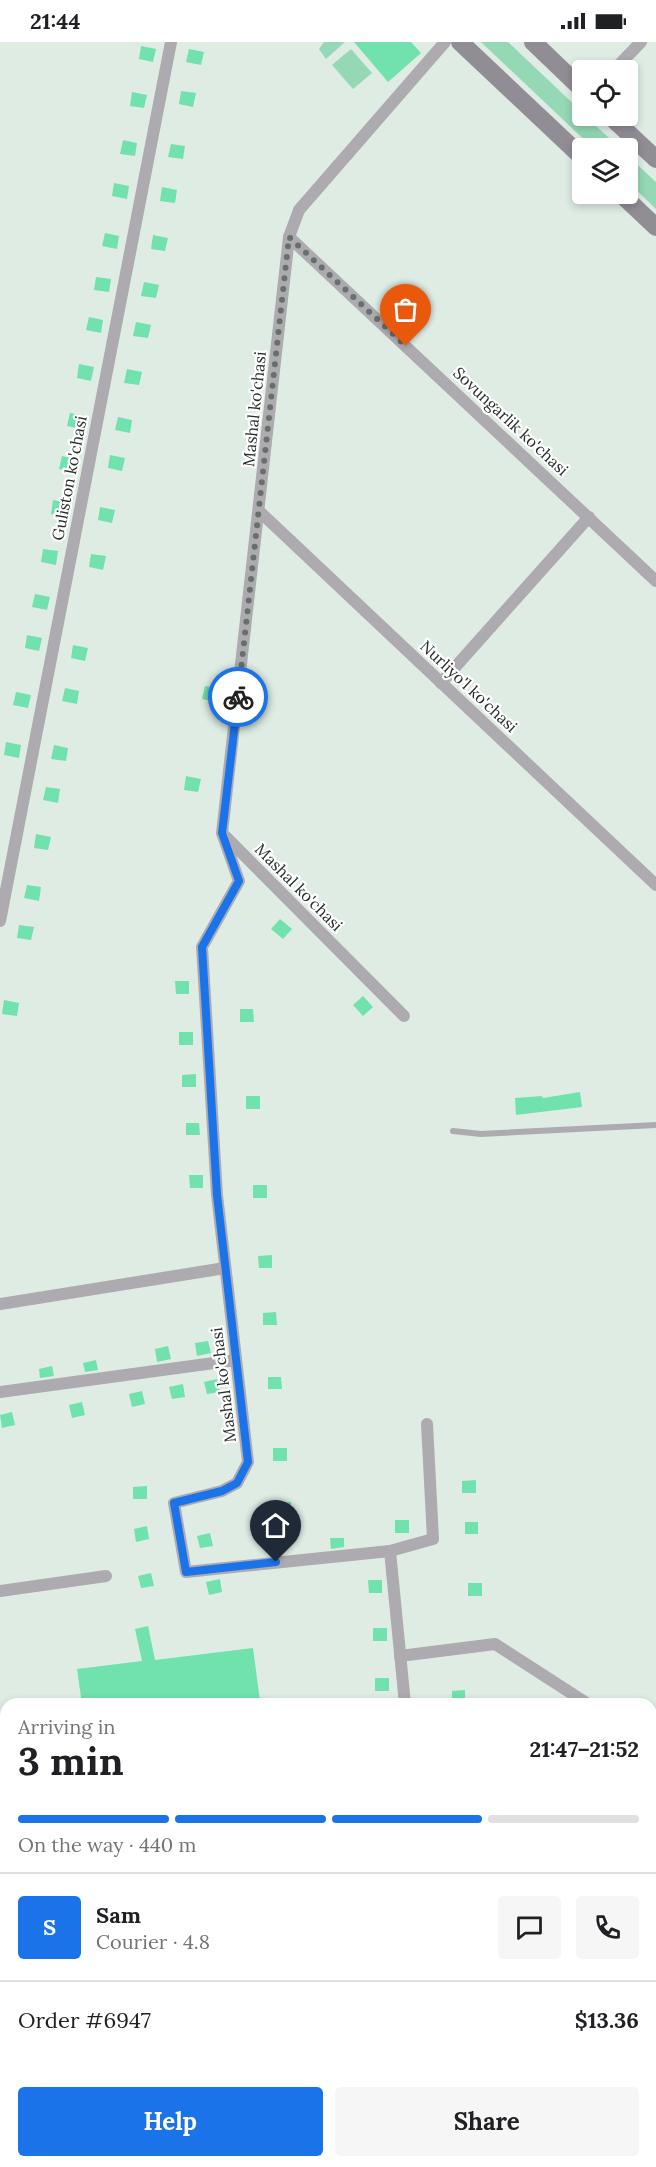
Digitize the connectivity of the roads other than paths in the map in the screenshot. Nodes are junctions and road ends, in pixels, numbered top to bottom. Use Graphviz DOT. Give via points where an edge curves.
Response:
graph roads {
  1 [pos="171,42"];
  2 [pos="445,42"];
  3 [pos="460,42"];
  4 [pos="533,42"];
  5 [pos="641,42"];
  6 [pos="624,60"];
  7 [pos="572,79"];
  8 [pos="621,126"];
  9 [pos="572,148"];
  10 [pos="656,159"];
  11 [pos="632,204"];
  12 [pos="656,226"];
  13 [pos="289,237"];
  14 [pos="260,513"];
  15 [pos="589,517"];
  16 [pos="656,581"];
  17 [pos="441,683"];
  18 [pos="222,833"];
  19 [pos="656,885"];
  20 [pos="0,921"];
  21 [pos="404,1016"];
  22 [pos="656,1125"];
  23 [pos="453,1131"];
  24 [pos="225,1268"];
  25 [pos="0,1304"];
  26 [pos="236,1360"];
  27 [pos="0,1392"];
  28 [pos="427,1424"];
  29 [pos="390,1551"];
  30 [pos="106,1576"];
  31 [pos="0,1592"];
  32 [pos="399,1656"];
  33 [pos="404,1698"];
  34 [pos="579,1698"];
  1 -- 20 [label="street, Guliston ko'chasi"];
  2 -- 13 [label="street, Mashal ko'chasi" via="299,210"];
  3 -- 9 [label="main road"];
  4 -- 7 [label="main road"];
  5 -- 6 [label="street"];
  8 -- 10 [label="main road"];
  11 -- 12 [label="main road"];
  13 -- 14 [label="street, Mashal ko'chasi"];
  13 -- 15 [label="street, Sovungarlik ko'chasi"];
  14 -- 17 [label="street, Nurliyo'l ko'chasi"];
  14 -- 18 [label="street, Mashal ko'chasi"];
  15 -- 16 [label="street, Sovungarlik ko'chasi"];
  15 -- 17 [label="street"];
  17 -- 19 [label="street, Nurliyo'l ko'chasi"];
  18 -- 21 [label="street, Mashal ko'chasi"];
  18 -- 24 [label="street, Mashal ko'chasi" via="239,881 202,947"];
  22 -- 23 [label="lane" via="481,1134"];
  24 -- 25 [label="street"];
  24 -- 26 [label="street, Mashal ko'chasi"];
  26 -- 27 [label="street"];
  26 -- 29 [label="street, Mashal ko'chasi" via="248,1462 237,1483 222,1491 174,1503 186,1572"];
  28 -- 29 [label="street" via="433,1539"];
  29 -- 32 [label="street"];
  30 -- 31 [label="street"];
  32 -- 33 [label="street"];
  32 -- 34 [label="street" via="495,1644"];
}
